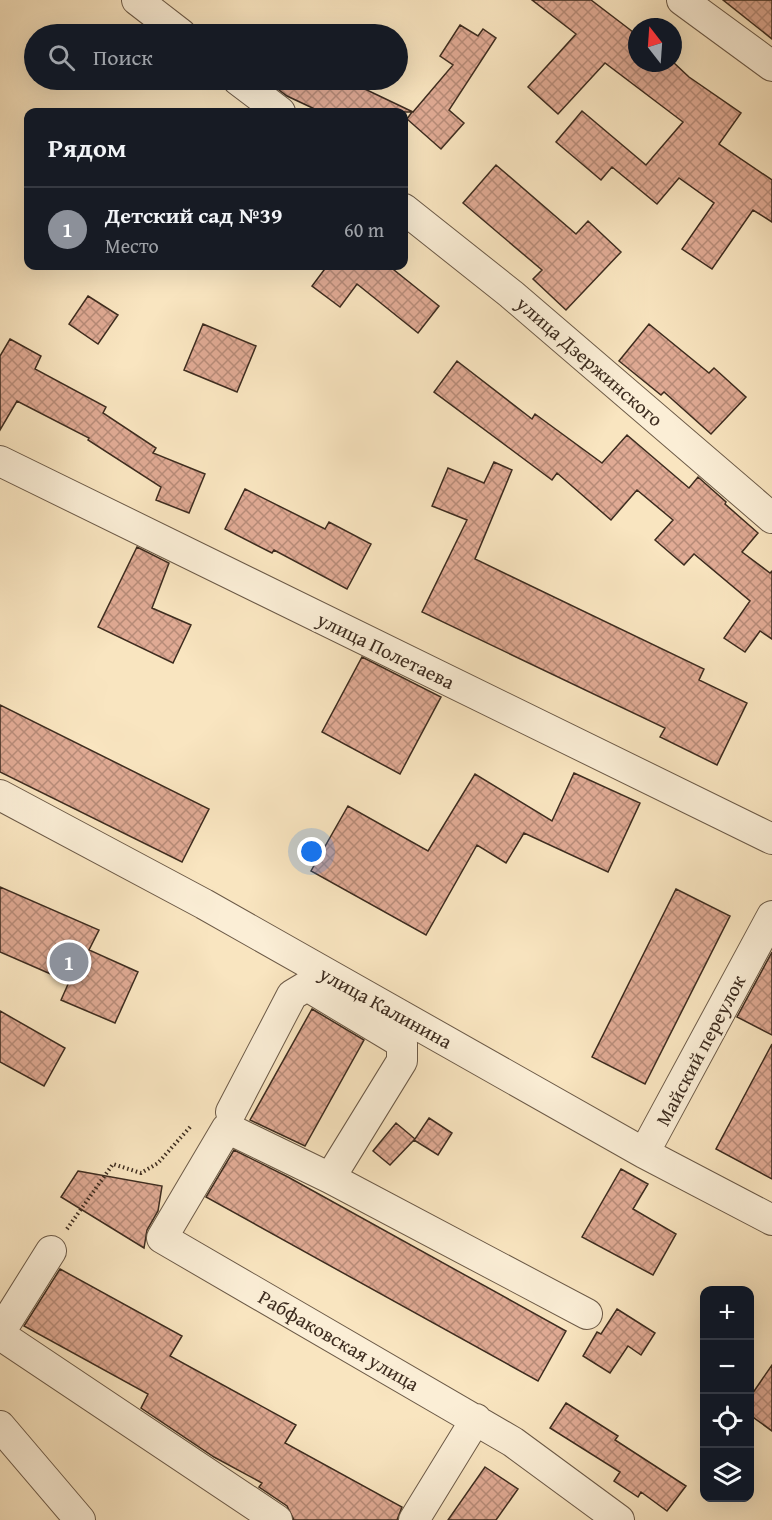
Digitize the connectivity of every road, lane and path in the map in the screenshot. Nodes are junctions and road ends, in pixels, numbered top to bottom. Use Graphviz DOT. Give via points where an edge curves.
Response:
graph roads {
  1 [pos="137,0"];
  2 [pos="682,0"];
  3 [pos="168,24"];
  4 [pos="772,66"];
  5 [pos="251,90"];
  6 [pos="275,108"];
  7 [pos="408,212"];
  8 [pos="0,461"];
  9 [pos="772,518"];
  10 [pos="0,795"];
  11 [pos="772,839"];
  12 [pos="772,916"];
  13 [pos="229,1120"];
  14 [pos="644,1153"];
  15 [pos="330,1178"];
  16 [pos="772,1220"];
  17 [pos="51,1251"];
  18 [pos="587,1314"];
  19 [pos="476,1419"];
  20 [pos="0,1426"];
  21 [pos="80,1520"];
  22 [pos="277,1520"];
  23 [pos="414,1520"];
  24 [pos="619,1520"];
  1 -- 3 [label="street"];
  2 -- 4 [label="street"];
  5 -- 6 [label="street"];
  7 -- 9 [label="street, улица Дзержинского" via="511,294"];
  8 -- 11 [label="street, улица Полетаева"];
  10 -- 14 [label="street, улица Калинина" via="204,904"];
  12 -- 14 [label="street, Майский переулок"];
  13 -- 15 [label="street"];
  13 -- 15 [label="street" via="292,995 307,986 402,1043 402,1061"];
  13 -- 17 [label="path" via="200,1116 158,1163 141,1173 113,1164"];
  13 -- 19 [label="street, Рабфаковская улица" via="162,1238"];
  14 -- 16 [label="street, улица Калинина"];
  15 -- 18 [label="street"];
  17 -- 22 [label="street" via="4,1326 5,1338"];
  19 -- 23 [label="street"];
  19 -- 24 [label="street, Рабфаковская улица"];
  20 -- 21 [label="street"];
}
